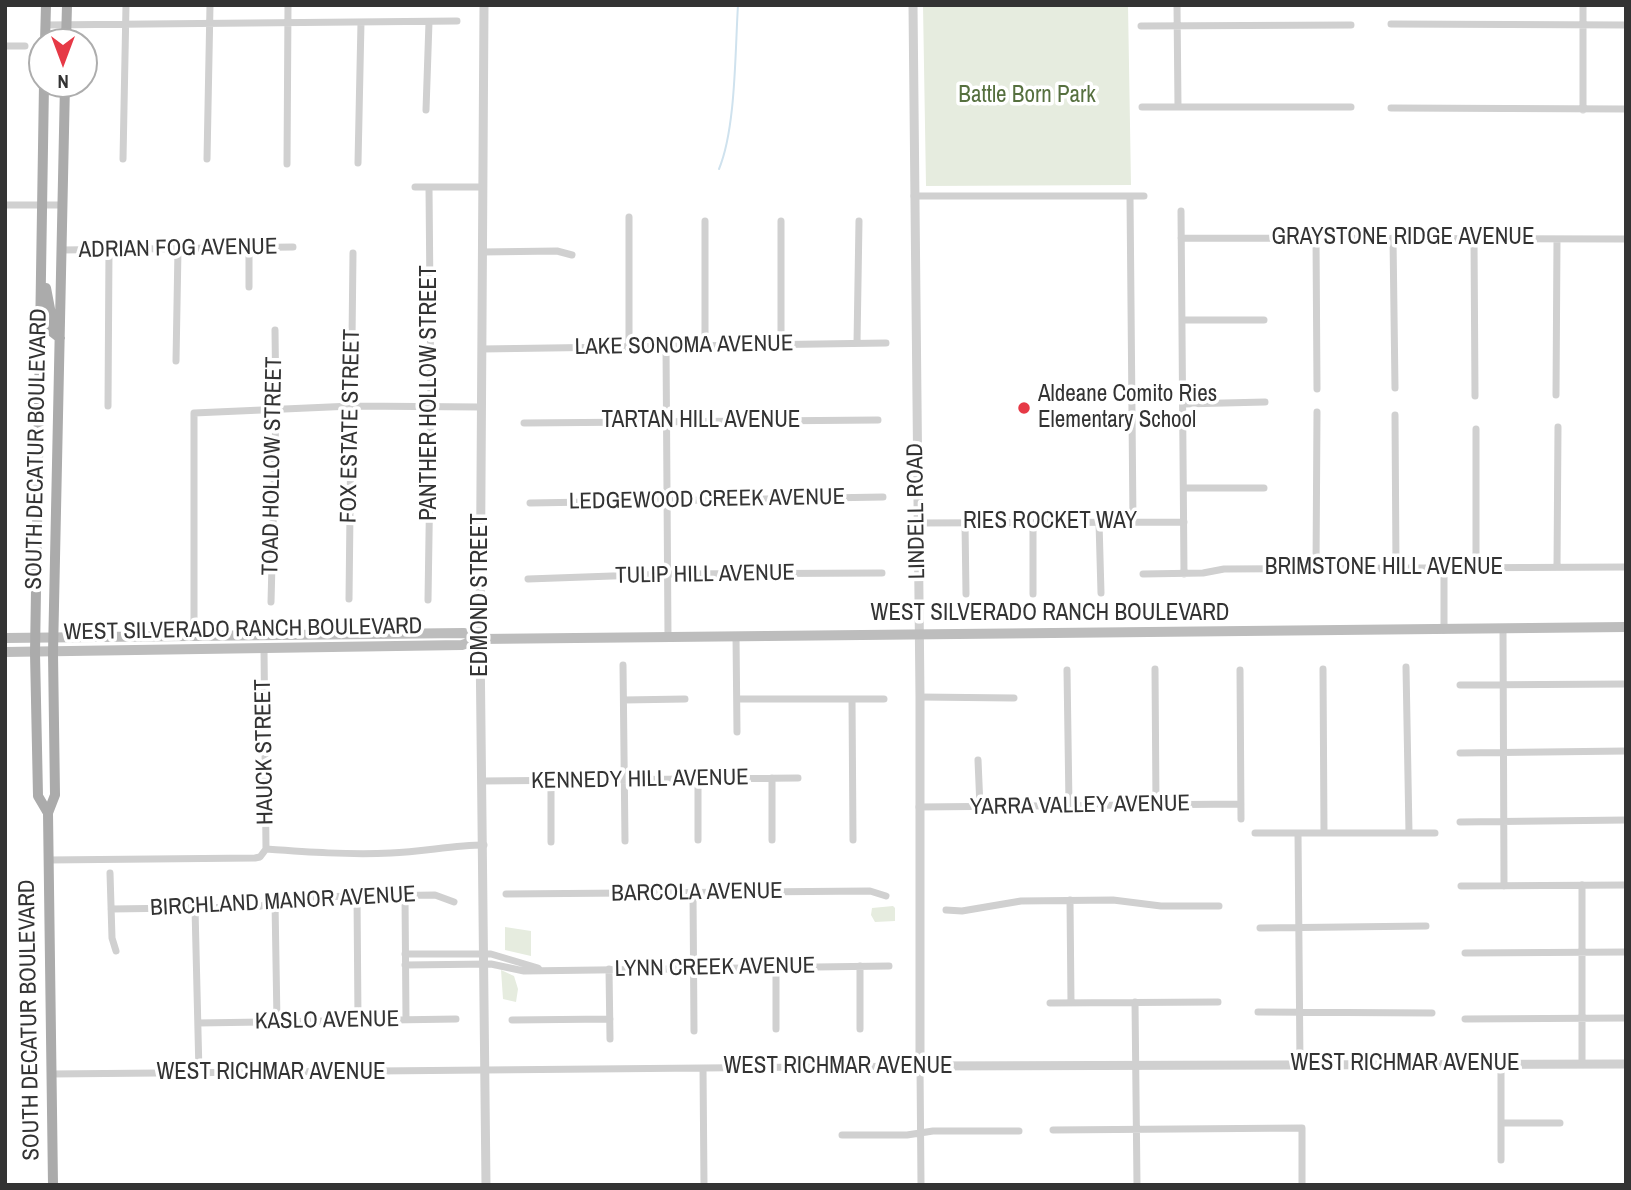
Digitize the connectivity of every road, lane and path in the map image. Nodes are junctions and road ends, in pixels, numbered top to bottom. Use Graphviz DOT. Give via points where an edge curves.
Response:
graph roads {
  1 [pos="46,5"];
  2 [pos="67,5"];
  3 [pos="126,5"];
  4 [pos="210,5"];
  5 [pos="288,5"];
  6 [pos="484,5"];
  7 [pos="913,5"];
  8 [pos="1177,5"];
  9 [pos="1583,5"];
  10 [pos="457,21"];
  11 [pos="289,22"];
  12 [pos="361,22"];
  13 [pos="429,22"];
  14 [pos="209,23"];
  15 [pos="1391,24"];
  16 [pos="45,25"];
  17 [pos="66,25"];
  18 [pos="126,25"];
  19 [pos="1351,25"];
  20 [pos="1583,25"];
  21 [pos="1626,25"];
  22 [pos="1141,26"];
  23 [pos="1177,26"];
  24 [pos="5,46"];
  25 [pos="24,46"];
  26 [pos="44,98"];
  27 [pos="65,98"];
  28 [pos="1142,107"];
  29 [pos="1178,107"];
  30 [pos="1351,107"];
  31 [pos="1391,108"];
  32 [pos="1626,109"];
  33 [pos="425,110"];
  34 [pos="1583,110"];
  35 [pos="123,159"];
  36 [pos="207,159"];
  37 [pos="358,163"];
  38 [pos="287,164"];
  39 [pos="415,187"];
  40 [pos="429,187"];
  41 [pos="482,187"];
  42 [pos="914,196"];
  43 [pos="1130,196"];
  44 [pos="1144,196"];
  45 [pos="5,205"];
  46 [pos="43,205"];
  47 [pos="63,205"];
  48 [pos="1181,211"];
  49 [pos="629,217"];
  50 [pos="781,220"];
  51 [pos="705,221"];
  52 [pos="859,221"];
  53 [pos="1315,237"];
  54 [pos="1181,238"];
  55 [pos="1393,238"];
  56 [pos="1474,239"];
  57 [pos="1556,239"];
  58 [pos="1626,239"];
  59 [pos="249,247"];
  60 [pos="293,247"];
  61 [pos="109,249"];
  62 [pos="178,249"];
  63 [pos="62,250"];
  64 [pos="482,252"];
  65 [pos="353,253"];
  66 [pos="572,255"];
  67 [pos="42,268"];
  68 [pos="249,287"];
  69 [pos="1182,320"];
  70 [pos="1264,320"];
  71 [pos="275,330"];
  72 [pos="60,338"];
  73 [pos="886,343"];
  74 [pos="858,344"];
  75 [pos="781,345"];
  76 [pos="666,346"];
  77 [pos="705,346"];
  78 [pos="629,347"];
  79 [pos="482,349"];
  80 [pos="176,362"];
  81 [pos="1317,388"];
  82 [pos="1395,388"];
  83 [pos="1556,395"];
  84 [pos="1475,396"];
  85 [pos="1265,402"];
  86 [pos="1183,404"];
  87 [pos="108,406"];
  88 [pos="352,406"];
  89 [pos="480,407"];
  90 [pos="431,408"];
  91 [pos="276,411"];
  92 [pos="1317,412"];
  93 [pos="1395,415"];
  94 [pos="667,421"];
  95 [pos="878,421"];
  96 [pos="524,423"];
  97 [pos="1558,427"];
  98 [pos="1476,429"];
  99 [pos="1184,488"];
  100 [pos="1264,488"];
  101 [pos="883,497"];
  102 [pos="667,500"];
  103 [pos="530,503"];
  104 [pos="1099,522"];
  105 [pos="1133,522"];
  106 [pos="1184,522"];
  107 [pos="917,523"];
  108 [pos="965,523"];
  109 [pos="1033,523"];
  110 [pos="1476,567"];
  111 [pos="1557,567"];
  112 [pos="1626,567"];
  113 [pos="1316,568"];
  114 [pos="1396,568"];
  115 [pos="1444,568"];
  116 [pos="883,573"];
  117 [pos="668,574"];
  118 [pos="1143,574"];
  119 [pos="1184,574"];
  120 [pos="528,579"];
  121 [pos="1101,593"];
  122 [pos="966,594"];
  123 [pos="1033,594"];
  124 [pos="349,599"];
  125 [pos="428,600"];
  126 [pos="271,602"];
  127 [pos="1624,627"];
  128 [pos="1503,629"];
  129 [pos="1444,630"];
  130 [pos="918,635"];
  131 [pos="194,636"];
  132 [pos="668,636"];
  133 [pos="736,636"];
  134 [pos="54,637"];
  135 [pos="5,638"];
  136 [pos="35,638"];
  137 [pos="480,639"];
  138 [pos="264,649"];
  139 [pos="5,652"];
  140 [pos="35,653"];
  141 [pos="53,653"];
  142 [pos="623,665"];
  143 [pos="1406,667"];
  144 [pos="1155,669"];
  145 [pos="1323,669"];
  146 [pos="1068,670"];
  147 [pos="1240,670"];
  148 [pos="1503,684"];
  149 [pos="1626,684"];
  150 [pos="1460,685"];
  151 [pos="920,697"];
  152 [pos="1014,698"];
  153 [pos="685,699"];
  154 [pos="737,699"];
  155 [pos="852,699"];
  156 [pos="884,699"];
  157 [pos="624,700"];
  158 [pos="737,732"];
  159 [pos="1626,751"];
  160 [pos="1503,752"];
  161 [pos="1460,753"];
  162 [pos="978,760"];
  163 [pos="772,778"];
  164 [pos="797,778"];
  165 [pos="698,779"];
  166 [pos="551,780"];
  167 [pos="624,780"];
  168 [pos="483,781"];
  169 [pos="1241,804"];
  170 [pos="1069,805"];
  171 [pos="1156,805"];
  172 [pos="919,807"];
  173 [pos="980,807"];
  174 [pos="48,813"];
  175 [pos="1241,819"];
  176 [pos="1626,820"];
  177 [pos="1503,821"];
  178 [pos="1460,822"];
  179 [pos="1255,833"];
  180 [pos="1298,833"];
  181 [pos="1324,833"];
  182 [pos="1409,833"];
  183 [pos="1436,833"];
  184 [pos="772,839"];
  185 [pos="698,840"];
  186 [pos="853,840"];
  187 [pos="625,841"];
  188 [pos="551,842"];
  189 [pos="484,845"];
  190 [pos="264,852"];
  191 [pos="48,860"];
  192 [pos="110,873"];
  193 [pos="1582,885"];
  194 [pos="1626,885"];
  195 [pos="1461,886"];
  196 [pos="1504,886"];
  197 [pos="693,892"];
  198 [pos="506,894"];
  199 [pos="886,895"];
  200 [pos="357,896"];
  201 [pos="405,896"];
  202 [pos="1070,900"];
  203 [pos="275,902"];
  204 [pos="454,902"];
  205 [pos="1219,906"];
  206 [pos="195,908"];
  207 [pos="111,909"];
  208 [pos="946,910"];
  209 [pos="1426,926"];
  210 [pos="1298,927"];
  211 [pos="1260,928"];
  212 [pos="116,951"];
  213 [pos="1582,952"];
  214 [pos="1626,952"];
  215 [pos="1465,953"];
  216 [pos="405,954"];
  217 [pos="485,959"];
  218 [pos="405,965"];
  219 [pos="860,966"];
  220 [pos="889,966"];
  221 [pos="776,967"];
  222 [pos="694,968"];
  223 [pos="609,969"];
  224 [pos="1050,1003"];
  225 [pos="1071,1003"];
  226 [pos="1135,1003"];
  227 [pos="1218,1003"];
  228 [pos="1258,1012"];
  229 [pos="1299,1012"];
  230 [pos="1432,1013"];
  231 [pos="1626,1018"];
  232 [pos="456,1019"];
  233 [pos="610,1019"];
  234 [pos="1465,1019"];
  235 [pos="1582,1019"];
  236 [pos="358,1020"];
  237 [pos="405,1020"];
  238 [pos="512,1020"];
  239 [pos="277,1022"];
  240 [pos="198,1023"];
  241 [pos="776,1029"];
  242 [pos="860,1029"];
  243 [pos="694,1031"];
  244 [pos="610,1039"];
  245 [pos="1502,1063"];
  246 [pos="1582,1063"];
  247 [pos="1626,1064"];
  248 [pos="1135,1065"];
  249 [pos="1300,1065"];
  250 [pos="920,1066"];
  251 [pos="703,1068"];
  252 [pos="486,1071"];
  253 [pos="200,1073"];
  254 [pos="51,1074"];
  255 [pos="1501,1123"];
  256 [pos="1560,1123"];
  257 [pos="1053,1130"];
  258 [pos="1136,1130"];
  259 [pos="1019,1131"];
  260 [pos="920,1133"];
  261 [pos="842,1135"];
  262 [pos="1501,1160"];
  263 [pos="53,1185"];
  264 [pos="486,1185"];
  265 [pos="704,1185"];
  266 [pos="920,1185"];
  267 [pos="1137,1185"];
  268 [pos="1302,1185"];
  1 -- 16 [label="main road"];
  2 -- 17 [label="main road"];
  3 -- 18 [label="street"];
  4 -- 14 [label="street"];
  5 -- 11 [label="street"];
  6 -- 41 [label="street, EDMOND STREET"];
  7 -- 42 [label="street, LINDELL ROAD"];
  8 -- 23 [label="street"];
  9 -- 20 [label="street"];
  10 -- 13 [label="street"];
  11 -- 12 [label="street"];
  11 -- 14 [label="street"];
  11 -- 38 [label="street"];
  12 -- 13 [label="street"];
  12 -- 37 [label="street"];
  13 -- 33 [label="street"];
  14 -- 18 [label="street"];
  14 -- 36 [label="street"];
  15 -- 20 [label="street"];
  16 -- 17 [label="street"];
  17 -- 18 [label="street"];
  18 -- 35 [label="street"];
  19 -- 23 [label="street"];
  20 -- 21 [label="street"];
  20 -- 34 [label="street"];
  22 -- 23 [label="street"];
  23 -- 29 [label="street"];
  24 -- 25 [label="street"];
  26 -- 46 [label="main road, SOUTH DECATUR BOULEVARD"];
  27 -- 47 [label="main road, SOUTH DECATUR BOULEVARD"];
  28 -- 29 [label="street"];
  29 -- 30 [label="street"];
  31 -- 34 [label="street"];
  32 -- 34 [label="street"];
  39 -- 40 [label="street"];
  40 -- 41 [label="street"];
  40 -- 90 [label="street, PANTHER HOLLOW STREET"];
  41 -- 64 [label="street, EDMOND STREET"];
  42 -- 43 [label="street"];
  42 -- 107 [label="street, LINDELL ROAD"];
  43 -- 44 [label="street"];
  43 -- 105 [label="street"];
  45 -- 46 [label="street"];
  46 -- 47 [label="street"];
  46 -- 67 [label="main road, SOUTH DECATUR BOULEVARD"];
  47 -- 63 [label="main road, SOUTH DECATUR BOULEVARD"];
  48 -- 54 [label="street"];
  49 -- 78 [label="street"];
  50 -- 75 [label="street"];
  51 -- 77 [label="street"];
  52 -- 74 [label="street"];
  53 -- 54 [label="street, GRAYSTONE RIDGE AVENUE"];
  53 -- 55 [label="street, GRAYSTONE RIDGE AVENUE"];
  53 -- 81 [label="street"];
  54 -- 69 [label="street"];
  55 -- 56 [label="street, GRAYSTONE RIDGE AVENUE"];
  55 -- 82 [label="street"];
  56 -- 57 [label="street, GRAYSTONE RIDGE AVENUE"];
  56 -- 84 [label="street"];
  57 -- 58 [label="street, GRAYSTONE RIDGE AVENUE"];
  57 -- 83 [label="street"];
  59 -- 60 [label="street, ADRIAN FOG AVENUE"];
  59 -- 62 [label="street, ADRIAN FOG AVENUE"];
  59 -- 68 [label="street"];
  61 -- 62 [label="street, ADRIAN FOG AVENUE"];
  61 -- 63 [label="street, ADRIAN FOG AVENUE"];
  61 -- 87 [label="street"];
  62 -- 80 [label="street"];
  63 -- 72 [label="main road, SOUTH DECATUR BOULEVARD"];
  64 -- 66 [label="street"];
  64 -- 79 [label="street, EDMOND STREET"];
  65 -- 88 [label="street, FOX ESTATE STREET"];
  67 -- 72 [label="main road" via="51,331"];
  67 -- 136 [label="main road, SOUTH DECATUR BOULEVARD"];
  69 -- 70 [label="street"];
  69 -- 86 [label="street"];
  71 -- 91 [label="street, TOAD HOLLOW STREET"];
  72 -- 134 [label="main road, SOUTH DECATUR BOULEVARD"];
  73 -- 74 [label="street, LAKE SONOMA AVENUE"];
  74 -- 75 [label="street, LAKE SONOMA AVENUE"];
  75 -- 77 [label="street, LAKE SONOMA AVENUE"];
  76 -- 77 [label="street, LAKE SONOMA AVENUE"];
  76 -- 78 [label="street, LAKE SONOMA AVENUE"];
  76 -- 94 [label="street"];
  78 -- 79 [label="street, LAKE SONOMA AVENUE"];
  79 -- 89 [label="street, EDMOND STREET"];
  85 -- 86 [label="street"];
  86 -- 99 [label="street"];
  88 -- 90 [label="street"];
  88 -- 91 [label="street"];
  88 -- 124 [label="street, FOX ESTATE STREET"];
  89 -- 90 [label="street"];
  89 -- 137 [label="street, EDMOND STREET"];
  90 -- 125 [label="street, PANTHER HOLLOW STREET"];
  91 -- 126 [label="street, TOAD HOLLOW STREET"];
  91 -- 131 [label="street" via="194,413"];
  92 -- 113 [label="street"];
  93 -- 114 [label="street"];
  94 -- 95 [label="street, TARTAN HILL AVENUE"];
  94 -- 96 [label="street, TARTAN HILL AVENUE"];
  94 -- 102 [label="street"];
  97 -- 111 [label="street"];
  98 -- 110 [label="street"];
  99 -- 100 [label="street"];
  99 -- 106 [label="street"];
  101 -- 102 [label="street, LEDGEWOOD CREEK AVENUE"];
  102 -- 103 [label="street, LEDGEWOOD CREEK AVENUE"];
  102 -- 117 [label="street"];
  104 -- 105 [label="street, RIES ROCKET WAY"];
  104 -- 109 [label="street, RIES ROCKET WAY"];
  104 -- 121 [label="street"];
  105 -- 106 [label="street, RIES ROCKET WAY"];
  106 -- 119 [label="street"];
  107 -- 108 [label="street, RIES ROCKET WAY"];
  107 -- 130 [label="street, LINDELL ROAD"];
  108 -- 109 [label="street, RIES ROCKET WAY"];
  108 -- 122 [label="street"];
  109 -- 123 [label="street"];
  110 -- 111 [label="street, BRIMSTONE HILL AVENUE"];
  110 -- 115 [label="street, BRIMSTONE HILL AVENUE"];
  111 -- 112 [label="street, BRIMSTONE HILL AVENUE"];
  113 -- 114 [label="street, BRIMSTONE HILL AVENUE"];
  113 -- 119 [label="street, BRIMSTONE HILL AVENUE"];
  114 -- 115 [label="street, BRIMSTONE HILL AVENUE"];
  115 -- 129 [label="street"];
  116 -- 117 [label="street, TULIP HILL AVENUE"];
  117 -- 120 [label="street, TULIP HILL AVENUE"];
  117 -- 132 [label="street"];
  118 -- 119 [label="street, BRIMSTONE HILL AVENUE"];
  127 -- 128 [label="main road, WEST SILVERADO RANCH BOULEVARD"];
  128 -- 129 [label="main road, WEST SILVERADO RANCH BOULEVARD"];
  128 -- 148 [label="street"];
  129 -- 130 [label="main road, WEST SILVERADO RANCH BOULEVARD"];
  130 -- 133 [label="main road, WEST SILVERADO RANCH BOULEVARD"];
  130 -- 151 [label="street, LINDELL ROAD"];
  131 -- 134 [label="main road, WEST SILVERADO RANCH BOULEVARD"];
  131 -- 137 [label="main road, WEST SILVERADO RANCH BOULEVARD" via="464,633"];
  132 -- 133 [label="main road, WEST SILVERADO RANCH BOULEVARD"];
  132 -- 137 [label="main road, WEST SILVERADO RANCH BOULEVARD"];
  133 -- 154 [label="street"];
  134 -- 136 [label="main road, WEST SILVERADO RANCH BOULEVARD"];
  134 -- 141 [label="main road, SOUTH DECATUR BOULEVARD"];
  135 -- 136 [label="main road, WEST SILVERADO RANCH BOULEVARD"];
  136 -- 140 [label="main road, SOUTH DECATUR BOULEVARD"];
  137 -- 138 [label="main road, WEST SILVERADO RANCH BOULEVARD" via="462,645"];
  137 -- 168 [label="street, EDMOND STREET"];
  138 -- 141 [label="main road, WEST SILVERADO RANCH BOULEVARD"];
  138 -- 190 [label="street, HAUCK STREET"];
  139 -- 140 [label="main road, WEST SILVERADO RANCH BOULEVARD"];
  140 -- 141 [label="main road, WEST SILVERADO RANCH BOULEVARD"];
  140 -- 174 [label="main road, SOUTH DECATUR BOULEVARD" via="38,796"];
  141 -- 174 [label="main road, SOUTH DECATUR BOULEVARD" via="55,795"];
  142 -- 157 [label="street"];
  143 -- 182 [label="street"];
  144 -- 171 [label="street"];
  145 -- 181 [label="street"];
  146 -- 170 [label="street"];
  147 -- 169 [label="street"];
  148 -- 149 [label="street"];
  148 -- 150 [label="street"];
  148 -- 160 [label="street"];
  151 -- 152 [label="street"];
  151 -- 172 [label="street, LINDELL ROAD"];
  153 -- 157 [label="street"];
  154 -- 155 [label="street"];
  154 -- 158 [label="street"];
  155 -- 156 [label="street"];
  155 -- 186 [label="street"];
  157 -- 167 [label="street"];
  159 -- 160 [label="street"];
  160 -- 161 [label="street"];
  160 -- 177 [label="street"];
  162 -- 173 [label="street"];
  163 -- 164 [label="street, KENNEDY HILL AVENUE"];
  163 -- 165 [label="street, KENNEDY HILL AVENUE"];
  163 -- 184 [label="street"];
  165 -- 167 [label="street, KENNEDY HILL AVENUE"];
  165 -- 185 [label="street"];
  166 -- 167 [label="street, KENNEDY HILL AVENUE"];
  166 -- 168 [label="street, KENNEDY HILL AVENUE"];
  166 -- 188 [label="street"];
  167 -- 187 [label="street"];
  168 -- 189 [label="street, EDMOND STREET"];
  169 -- 171 [label="street, YARRA VALLEY AVENUE"];
  169 -- 175 [label="street"];
  170 -- 171 [label="street, YARRA VALLEY AVENUE"];
  170 -- 173 [label="street, YARRA VALLEY AVENUE"];
  172 -- 173 [label="street, YARRA VALLEY AVENUE"];
  172 -- 250 [label="street, LINDELL ROAD"];
  174 -- 191 [label="main road, SOUTH DECATUR BOULEVARD"];
  176 -- 177 [label="street"];
  177 -- 178 [label="street"];
  177 -- 196 [label="street"];
  179 -- 180 [label="street"];
  180 -- 181 [label="street"];
  180 -- 210 [label="street"];
  181 -- 182 [label="street"];
  182 -- 183 [label="street"];
  189 -- 190 [label="street" via="393,853"];
  189 -- 217 [label="street, EDMOND STREET"];
  190 -- 191 [label="street" via="256,858"];
  191 -- 254 [label="main road, SOUTH DECATUR BOULEVARD"];
  192 -- 207 [label="street"];
  193 -- 194 [label="street"];
  193 -- 196 [label="street"];
  193 -- 213 [label="street"];
  195 -- 196 [label="street"];
  197 -- 198 [label="street, BARCOLA AVENUE"];
  197 -- 199 [label="street, BARCOLA AVENUE" via="870,891"];
  197 -- 222 [label="street"];
  200 -- 201 [label="street, BIRCHLAND MANOR AVENUE"];
  200 -- 203 [label="street, BIRCHLAND MANOR AVENUE"];
  200 -- 236 [label="street"];
  201 -- 204 [label="street, BIRCHLAND MANOR AVENUE" via="435,895"];
  201 -- 216 [label="street"];
  202 -- 205 [label="street"];
  202 -- 208 [label="street"];
  202 -- 225 [label="street"];
  203 -- 206 [label="street, BIRCHLAND MANOR AVENUE" via="256,907"];
  203 -- 239 [label="street"];
  206 -- 207 [label="street, BIRCHLAND MANOR AVENUE"];
  206 -- 240 [label="street"];
  207 -- 212 [label="street"];
  209 -- 210 [label="street"];
  210 -- 211 [label="street"];
  210 -- 229 [label="street"];
  213 -- 214 [label="street"];
  213 -- 215 [label="street"];
  213 -- 235 [label="street"];
  216 -- 217 [label="street, LYNN CREEK AVENUE"];
  216 -- 218 [label="street"];
  217 -- 218 [label="street, LYNN CREEK AVENUE"];
  217 -- 223 [label="street, LYNN CREEK AVENUE" via="518,971"];
  217 -- 252 [label="street, EDMOND STREET"];
  218 -- 237 [label="street"];
  219 -- 220 [label="street, LYNN CREEK AVENUE"];
  219 -- 221 [label="street, LYNN CREEK AVENUE"];
  219 -- 242 [label="street"];
  221 -- 222 [label="street, LYNN CREEK AVENUE"];
  221 -- 241 [label="street"];
  222 -- 223 [label="street, LYNN CREEK AVENUE"];
  222 -- 243 [label="street"];
  223 -- 233 [label="street"];
  224 -- 225 [label="street"];
  225 -- 226 [label="street"];
  226 -- 227 [label="street"];
  226 -- 248 [label="street"];
  228 -- 229 [label="street"];
  229 -- 230 [label="street"];
  229 -- 249 [label="street"];
  231 -- 235 [label="street"];
  232 -- 237 [label="street, KASLO AVENUE"];
  233 -- 238 [label="street"];
  233 -- 244 [label="street"];
  234 -- 235 [label="street"];
  235 -- 246 [label="street"];
  236 -- 237 [label="street, KASLO AVENUE"];
  236 -- 239 [label="street, KASLO AVENUE"];
  239 -- 240 [label="street, KASLO AVENUE"];
  240 -- 253 [label="street"];
  245 -- 246 [label="street, WEST RICHMAR AVENUE"];
  245 -- 249 [label="street, WEST RICHMAR AVENUE"];
  245 -- 255 [label="street"];
  246 -- 247 [label="street, WEST RICHMAR AVENUE"];
  248 -- 249 [label="street, WEST RICHMAR AVENUE"];
  248 -- 250 [label="street, WEST RICHMAR AVENUE"];
  248 -- 258 [label="street"];
  250 -- 251 [label="street, WEST RICHMAR AVENUE"];
  250 -- 260 [label="street, LINDELL ROAD"];
  251 -- 252 [label="street, WEST RICHMAR AVENUE"];
  251 -- 265 [label="street"];
  252 -- 253 [label="street, WEST RICHMAR AVENUE"];
  252 -- 264 [label="street, EDMOND STREET"];
  253 -- 254 [label="street, WEST RICHMAR AVENUE"];
  254 -- 263 [label="main road, SOUTH DECATUR BOULEVARD"];
  255 -- 256 [label="street"];
  255 -- 262 [label="street"];
  257 -- 258 [label="street"];
  258 -- 267 [label="street"];
  258 -- 268 [label="street" via="1302,1128"];
  259 -- 260 [label="street"];
  260 -- 261 [label="street"];
  260 -- 266 [label="street, LINDELL ROAD"];
}
